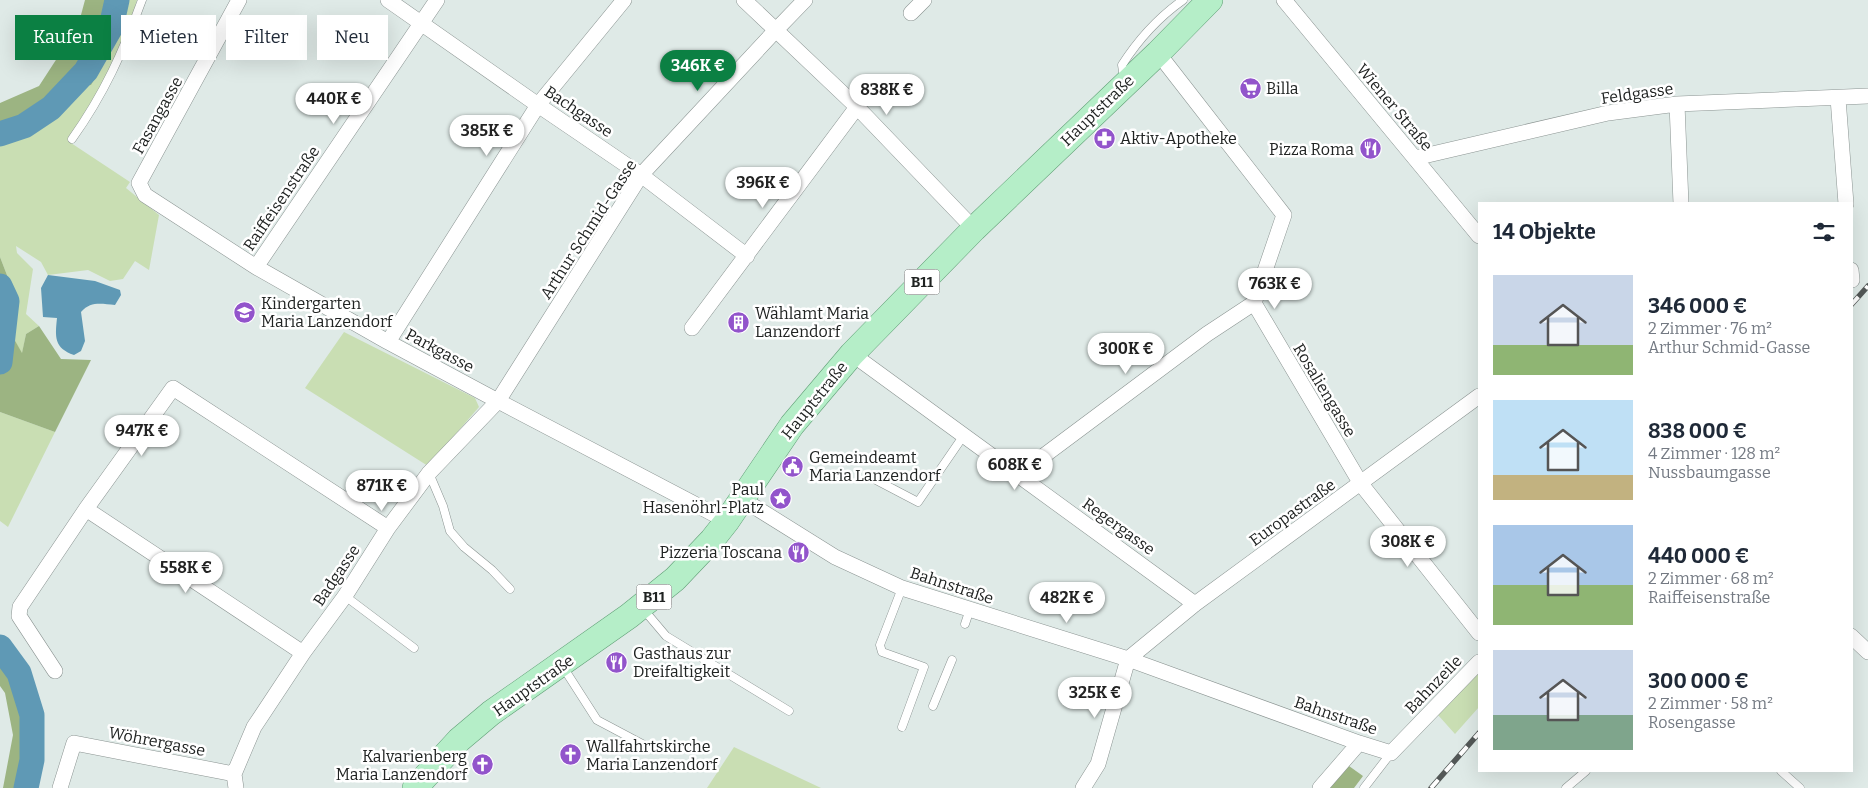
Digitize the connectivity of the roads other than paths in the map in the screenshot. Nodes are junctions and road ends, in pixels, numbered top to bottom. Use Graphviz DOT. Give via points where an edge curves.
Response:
graph roads {
  1 [pos="142,0"];
  2 [pos="240,0"];
  3 [pos="388,0"];
  4 [pos="437,0"];
  5 [pos="624,0"];
  6 [pos="744,0"];
  7 [pos="805,0"];
  8 [pos="924,0"];
  9 [pos="1183,0"];
  10 [pos="1210,0"];
  11 [pos="1284,0"];
  12 [pos="912,13"];
  13 [pos="421,22"];
  14 [pos="776,30"];
  15 [pos="1158,53"];
  16 [pos="1124,84"];
  17 [pos="1868,96"];
  18 [pos="1838,98"];
  19 [pos="1677,104"];
  20 [pos="538,105"];
  21 [pos="857,107"];
  22 [pos="72,139"];
  23 [pos="1415,158"];
  24 [pos="642,175"];
  25 [pos="145,195"];
  26 [pos="1681,202"];
  27 [pos="1846,202"];
  28 [pos="974,229"];
  29 [pos="1478,235"];
  30 [pos="747,256"];
  31 [pos="256,266"];
  32 [pos="1254,303"];
  33 [pos="692,328"];
  34 [pos="388,342"];
  35 [pos="852,354"];
  36 [pos="1478,397"];
  37 [pos="498,401"];
  38 [pos="964,435"];
  39 [pos="430,473"];
  40 [pos="1018,475"];
  41 [pos="876,480"];
  42 [pos="1361,484"];
  43 [pos="742,500"];
  44 [pos="86,509"];
  45 [pos="727,520"];
  46 [pos="388,528"];
  47 [pos="510,588"];
  48 [pos="902,588"];
  49 [pos="345,596"];
  50 [pos="1195,604"];
  51 [pos="641,607"];
  52 [pos="970,609"];
  53 [pos="965,624"];
  54 [pos="1478,632"];
  55 [pos="1853,638"];
  56 [pos="414,648"];
  57 [pos="1868,652"];
  58 [pos="303,654"];
  59 [pos="1128,659"];
  60 [pos="952,660"];
  61 [pos="1478,663"];
  62 [pos="562,665"];
  63 [pos="55,671"];
  64 [pos="933,706"];
  65 [pos="789,711"];
  66 [pos="902,727"];
  67 [pos="1358,743"];
  68 [pos="648,747"];
  69 [pos="1391,753"];
  70 [pos="1585,772"];
  71 [pos="1781,772"];
  72 [pos="235,781"];
  73 [pos="60,788"];
  74 [pos="415,788"];
  75 [pos="1083,788"];
  76 [pos="1320,788"];
  77 [pos="1364,788"];
  78 [pos="1566,788"];
  79 [pos="1800,788"];
  1 -- 22 [label="lane" via="110,80"];
  2 -- 25 [label="street, Fasangasse" via="140,183"];
  3 -- 13 [label="street, Bachgasse"];
  4 -- 13 [label="street, Raiffeisenstraße"];
  5 -- 20 [label="street"];
  6 -- 14 [label="street"];
  7 -- 14 [label="street, Arthur Schmid-Gasse"];
  8 -- 12 [label="street"];
  9 -- 16 [label="lane" via="1136,44 1122,64"];
  10 -- 15 [label="main road, Hauptstraße / B11"];
  11 -- 23 [label="street, Wiener Straße"];
  13 -- 20 [label="street, Bachgasse"];
  13 -- 31 [label="street, Raiffeisenstraße"];
  14 -- 21 [label="street"];
  14 -- 24 [label="street, Arthur Schmid-Gasse"];
  15 -- 16 [label="main road, Hauptstraße / B11"];
  15 -- 32 [label="street" via="1284,215"];
  16 -- 28 [label="main road, Hauptstraße / B11"];
  17 -- 18 [label="street, Feldgasse"];
  18 -- 19 [label="street, Feldgasse"];
  18 -- 27 [label="street"];
  19 -- 23 [label="street, Feldgasse" via="1608,113"];
  19 -- 26 [label="street"];
  20 -- 24 [label="street, Bachgasse"];
  20 -- 34 [label="street"];
  21 -- 28 [label="street"];
  21 -- 30 [label="street"];
  23 -- 29 [label="street, Wiener Straße"];
  24 -- 30 [label="street, Bachgasse"];
  24 -- 37 [label="street, Arthur Schmid-Gasse"];
  25 -- 31 [label="street, Parkgasse"];
  28 -- 35 [label="main road, Hauptstraße / B11"];
  30 -- 33 [label="street"];
  31 -- 34 [label="street, Parkgasse"];
  32 -- 40 [label="street" via="1207,334"];
  32 -- 42 [label="street, Rosaliengasse"];
  34 -- 37 [label="street, Parkgasse"];
  35 -- 38 [label="street, Regergasse"];
  35 -- 43 [label="main road, Hauptstraße / B11" via="792,425"];
  36 -- 42 [label="street, Europastraße"];
  37 -- 39 [label="street, Badgasse"];
  37 -- 45 [label="street, Parkgasse"];
  38 -- 40 [label="street, Regergasse"];
  38 -- 41 [label="lane" via="918,502"];
  39 -- 46 [label="street, Badgasse"];
  39 -- 47 [label="lane" via="450,530"];
  40 -- 50 [label="street, Regergasse"];
  42 -- 50 [label="street, Europastraße"];
  42 -- 54 [label="street, Rosaliengasse"];
  43 -- 45 [label="main road, Hauptstraße / B11"];
  43 -- 48 [label="street, Bahnstraße" via="835,556"];
  44 -- 46 [label="street" via="173,388"];
  44 -- 58 [label="street"];
  44 -- 63 [label="street" via="20,608 19,616"];
  45 -- 51 [label="main road, Hauptstraße / B11" via="675,579"];
  46 -- 49 [label="street, Badgasse"];
  48 -- 52 [label="street, Bahnstraße"];
  48 -- 66 [label="lane" via="880,645 882,652 924,667"];
  49 -- 56 [label="lane"];
  49 -- 58 [label="street, Badgasse"];
  50 -- 59 [label="street, Europastraße"];
  51 -- 62 [label="main road, Hauptstraße / B11"];
  51 -- 65 [label="lane" via="666,636"];
  52 -- 53 [label="lane"];
  52 -- 59 [label="street, Bahnstraße"];
  55 -- 57 [label="street"];
  58 -- 72 [label="street, Badgasse" via="254,727"];
  59 -- 67 [label="street, Bahnstraße"];
  59 -- 75 [label="street" via="1098,764"];
  60 -- 64 [label="lane"];
  61 -- 69 [label="street, Bahnzeile"];
  62 -- 68 [label="lane" via="596,720"];
  62 -- 74 [label="main road, Hauptstraße / B11" via="472,728"];
  67 -- 69 [label="street, Bahnstraße"];
  67 -- 76 [label="street"];
  69 -- 77 [label="lane"];
  70 -- 78 [label="lane"];
  71 -- 79 [label="lane"];
  72 -- 73 [label="street, Wöhrergasse" via="74,743"];
}
